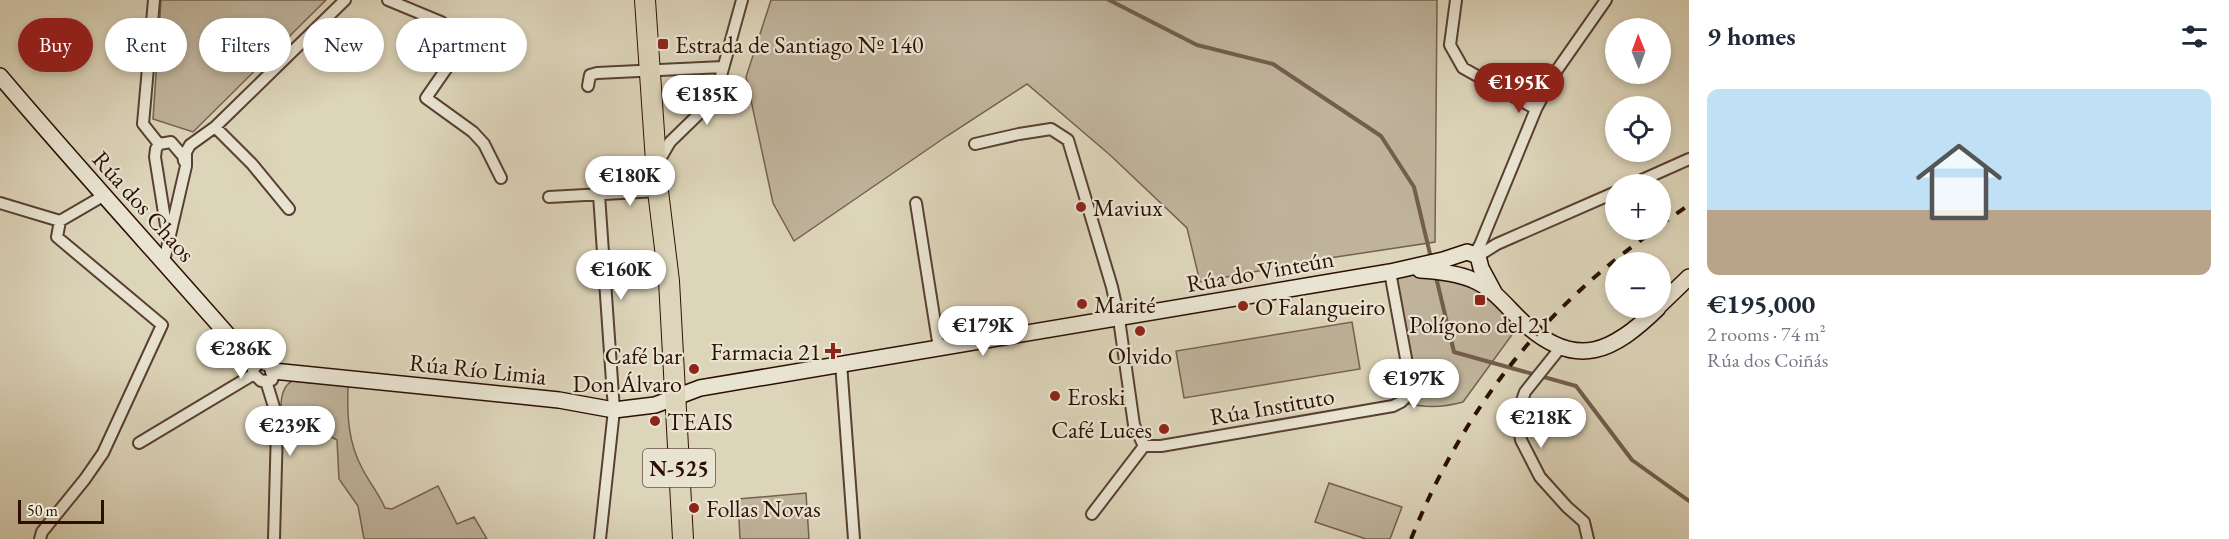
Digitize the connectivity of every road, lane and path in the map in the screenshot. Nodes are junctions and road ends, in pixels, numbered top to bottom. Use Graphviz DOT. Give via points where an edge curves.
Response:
graph roads {
  1 [pos="154,0"];
  2 [pos="345,0"];
  3 [pos="388,0"];
  4 [pos="645,0"];
  5 [pos="742,0"];
  6 [pos="1456,0"];
  7 [pos="1606,0"];
  8 [pos="723,67"];
  9 [pos="650,71"];
  10 [pos="0,76"];
  11 [pos="588,86"];
  12 [pos="1536,109"];
  13 [pos="215,127"];
  14 [pos="197,140"];
  15 [pos="171,142"];
  16 [pos="159,144"];
  17 [pos="975,144"];
  18 [pos="1689,159"];
  19 [pos="186,166"];
  20 [pos="656,166"];
  21 [pos="1655,174"];
  22 [pos="501,178"];
  23 [pos="658,191"];
  24 [pos="599,195"];
  25 [pos="103,196"];
  26 [pos="549,197"];
  27 [pos="1605,197"];
  28 [pos="916,202"];
  29 [pos="0,203"];
  30 [pos="290,209"];
  31 [pos="60,221"];
  32 [pos="169,243"];
  33 [pos="164,261"];
  34 [pos="1472,266"];
  35 [pos="1390,272"];
  36 [pos="1689,277"];
  37 [pos="1671,294"];
  38 [pos="1647,318"];
  39 [pos="1119,319"];
  40 [pos="1561,347"];
  41 [pos="939,348"];
  42 [pos="841,363"];
  43 [pos="254,369"];
  44 [pos="269,376"];
  45 [pos="677,396"];
  46 [pos="614,410"];
  47 [pos="139,443"];
  48 [pos="1143,446"];
  49 [pos="1092,514"];
  50 [pos="40,539"];
  51 [pos="274,539"];
  52 [pos="600,539"];
  53 [pos="683,539"];
  54 [pos="854,539"];
  55 [pos="1588,539"];
  1 -- 16 [label="street" via="143,124"];
  2 -- 13 [label="street"];
  3 -- 22 [label="street" via="441,22 463,37 460,49 426,98 473,132 484,144"];
  4 -- 9 [label="highway, N-525"];
  5 -- 8 [label="street"];
  6 -- 12 [label="street" via="1450,45 1463,68"];
  7 -- 12 [label="street" via="1557,70"];
  8 -- 9 [label="street"];
  8 -- 20 [label="street" via="718,87 706,107 670,142"];
  9 -- 11 [label="street" via="597,73 590,75"];
  9 -- 20 [label="highway, N-525"];
  10 -- 25 [label="street, Rúa dos Chaos"];
  12 -- 34 [label="street"];
  13 -- 14 [label="street"];
  13 -- 30 [label="street"];
  14 -- 15 [label="street"];
  14 -- 19 [label="street" via="186,152"];
  15 -- 16 [label="street"];
  15 -- 19 [label="street"];
  16 -- 32 [label="street" via="155,157"];
  17 -- 39 [label="street" via="1051,129 1068,140"];
  18 -- 21 [label="street"];
  19 -- 32 [label="street"];
  20 -- 23 [label="highway, N-525"];
  23 -- 24 [label="street"];
  23 -- 45 [label="highway, N-525"];
  24 -- 26 [label="street"];
  24 -- 46 [label="street"];
  25 -- 31 [label="street"];
  25 -- 33 [label="street, Rúa dos Chaos"];
  27 -- 34 [label="street" via="1497,244"];
  28 -- 41 [label="street"];
  29 -- 31 [label="street"];
  31 -- 50 [label="street" via="57,237 162,325 103,453"];
  32 -- 33 [label="street"];
  33 -- 43 [label="street, Rúa dos Chaos"];
  34 -- 35 [label="street"];
  34 -- 35 [label="street" via="1467,252"];
  34 -- 40 [label="street" via="1526,325"];
  35 -- 39 [label="street, Rúa do Vinteún"];
  35 -- 48 [label="street, Rúa Instituto" via="1410,380 1409,394 1401,402 1280,427"];
  36 -- 37 [label="street"];
  38 -- 40 [label="street" via="1604,348 1578,353"];
  39 -- 41 [label="street, Rúa do Vinteún"];
  39 -- 48 [label="street" via="1134,425"];
  40 -- 55 [label="street" via="1525,392 1517,415 1521,440 1540,477 1584,522"];
  41 -- 42 [label="street, Rúa do Vinteún"];
  42 -- 45 [label="street, Rúa do Vinteún" via="700,388"];
  42 -- 54 [label="street"];
  43 -- 44 [label="street" via="261,363 271,367"];
  43 -- 47 [label="street"];
  44 -- 46 [label="street, Rúa Río Limia" via="559,400"];
  44 -- 51 [label="street" via="277,428"];
  45 -- 46 [label="street, Rúa Río Limia" via="655,405"];
  45 -- 53 [label="highway, N-525"];
  46 -- 52 [label="street"];
  48 -- 49 [label="street"];
}
